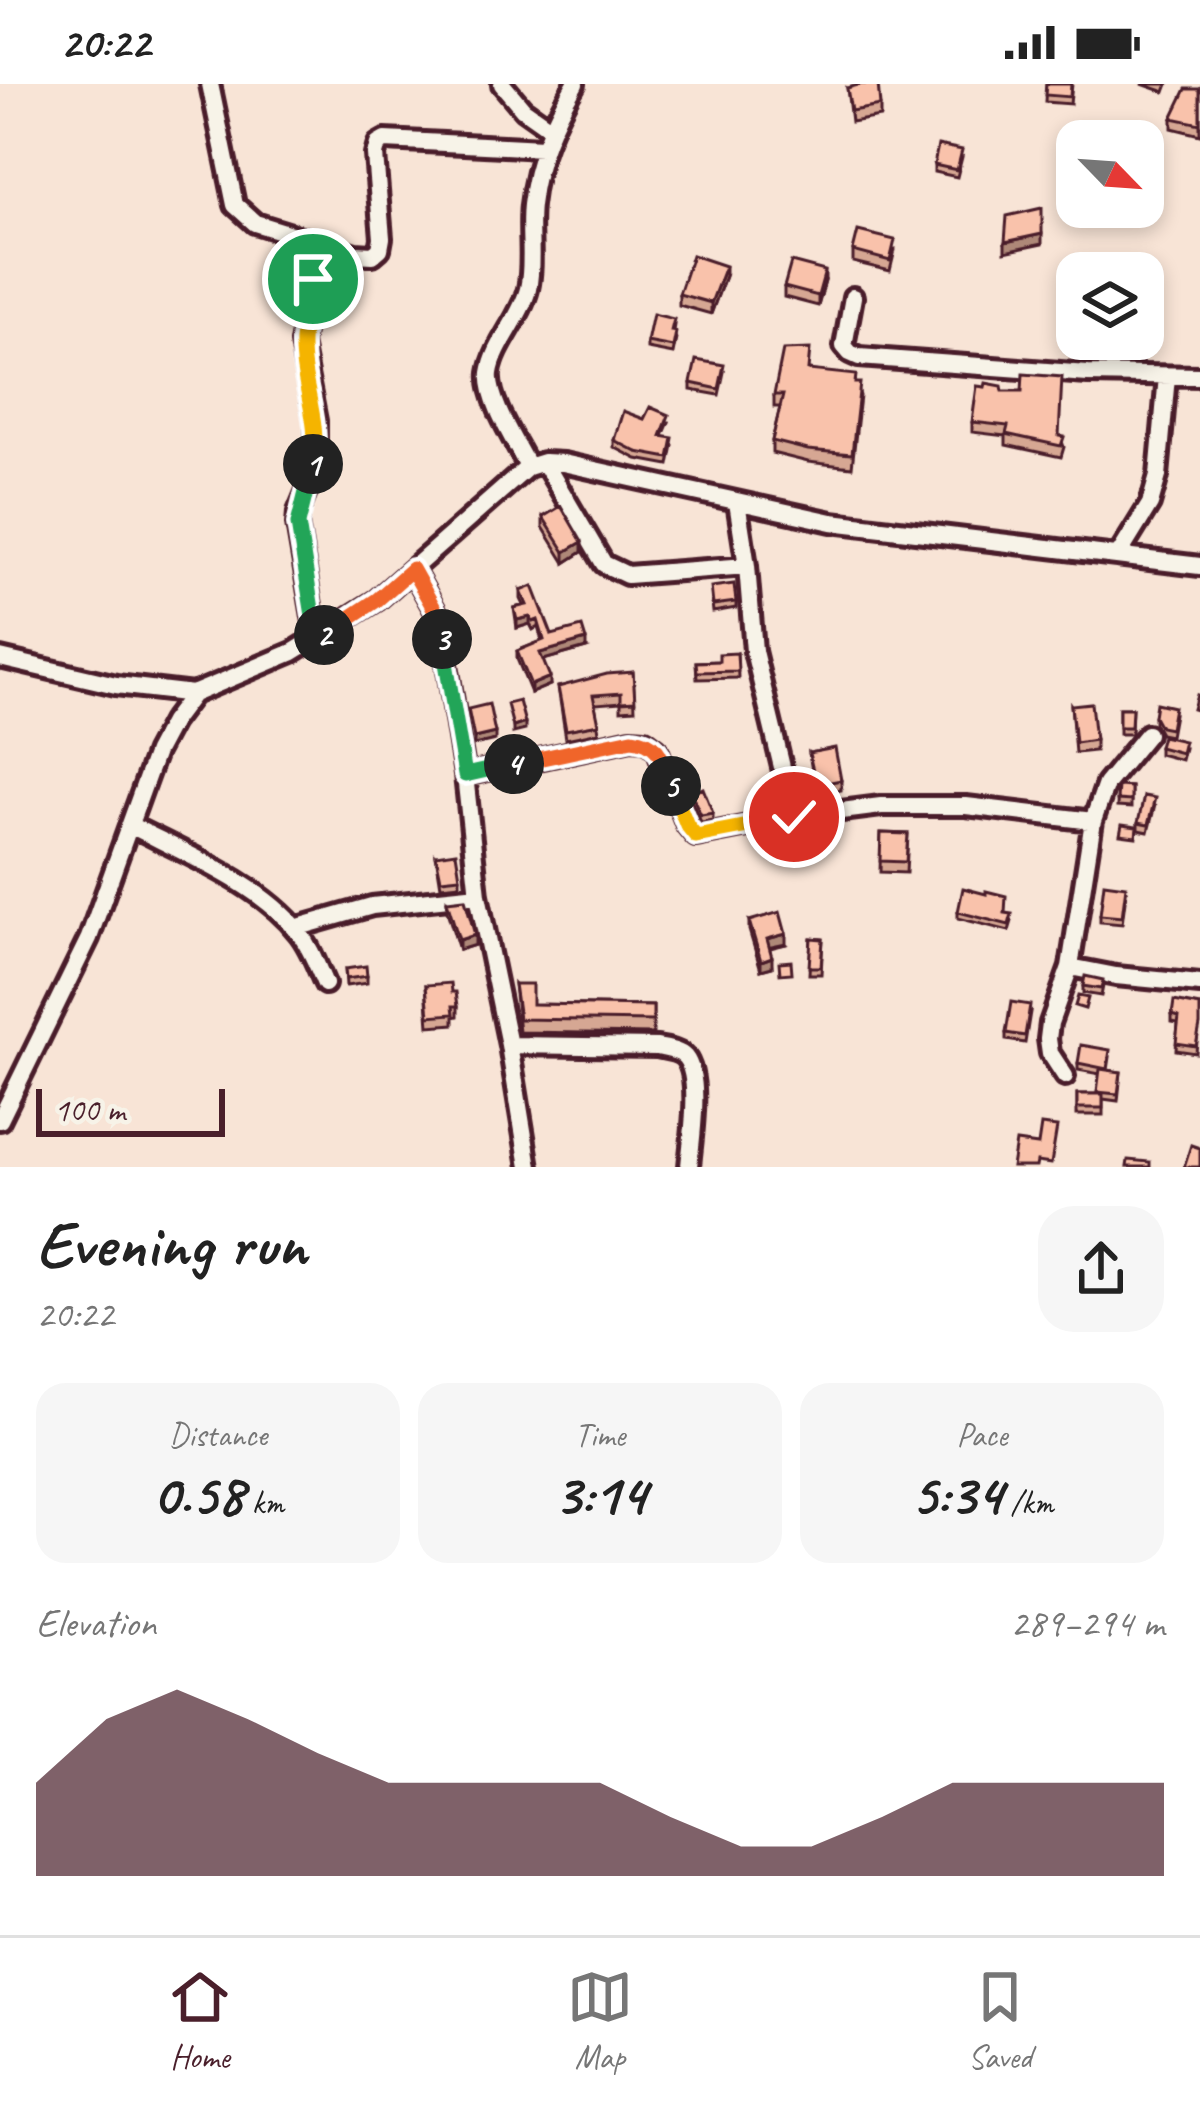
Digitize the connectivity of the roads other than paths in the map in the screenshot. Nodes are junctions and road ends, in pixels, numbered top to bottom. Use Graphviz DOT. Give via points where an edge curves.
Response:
graph roads {
  1 [pos="210,84"];
  2 [pos="502,84"];
  3 [pos="575,84"];
  4 [pos="550,128"];
  5 [pos="542,148"];
  6 [pos="307,239"];
  7 [pos="853,297"];
  8 [pos="1167,376"];
  9 [pos="1200,376"];
  10 [pos="536,464"];
  11 [pos="736,502"];
  12 [pos="1118,556"];
  13 [pos="747,566"];
  14 [pos="1200,566"];
  15 [pos="412,569"];
  16 [pos="317,640"];
  17 [pos="0,658"];
  18 [pos="193,694"];
  19 [pos="1147,734"];
  20 [pos="465,775"];
  21 [pos="794,817"];
  22 [pos="1093,821"];
  23 [pos="130,825"];
  24 [pos="478,895"];
  25 [pos="295,928"];
  26 [pos="1070,967"];
  27 [pos="325,984"];
  28 [pos="1200,984"];
  29 [pos="509,1045"];
  30 [pos="1066,1076"];
  31 [pos="0,1120"];
  32 [pos="529,1167"];
  33 [pos="689,1167"];
  1 -- 6 [label="street" via="235,205 255,223"];
  2 -- 4 [label="street"];
  3 -- 4 [label="street"];
  4 -- 5 [label="street"];
  5 -- 6 [label="street" via="385,140 375,155 380,249 356,254"];
  5 -- 10 [label="street" via="529,285 490,375 495,401"];
  6 -- 16 [label="street" via="312,298 301,343 316,448 298,524"];
  7 -- 8 [label="street" via="844,346 859,357"];
  8 -- 9 [label="street"];
  8 -- 12 [label="street" via="1158,476"];
  10 -- 11 [label="street"];
  10 -- 13 [label="street" via="613,569 627,575"];
  10 -- 15 [label="street"];
  11 -- 12 [label="street" via="832,522"];
  11 -- 13 [label="street"];
  12 -- 14 [label="street"];
  13 -- 21 [label="street" via="754,651"];
  15 -- 16 [label="street"];
  15 -- 20 [label="street" via="436,612"];
  16 -- 18 [label="street"];
  17 -- 18 [label="street"];
  18 -- 23 [label="street" via="156,752"];
  19 -- 22 [label="street" via="1106,784"];
  20 -- 21 [label="street" via="645,740 657,749 696,836"];
  20 -- 24 [label="street"];
  21 -- 22 [label="street" via="966,806"];
  22 -- 26 [label="street"];
  23 -- 25 [label="street" via="245,887"];
  23 -- 31 [label="street" via="89,938"];
  24 -- 25 [label="street" via="372,906"];
  24 -- 29 [label="street"];
  25 -- 27 [label="street"];
  26 -- 28 [label="street"];
  26 -- 30 [label="street" via="1048,1039"];
  29 -- 32 [label="street"];
  29 -- 33 [label="street" via="657,1047 686,1058 694,1083"];
}
